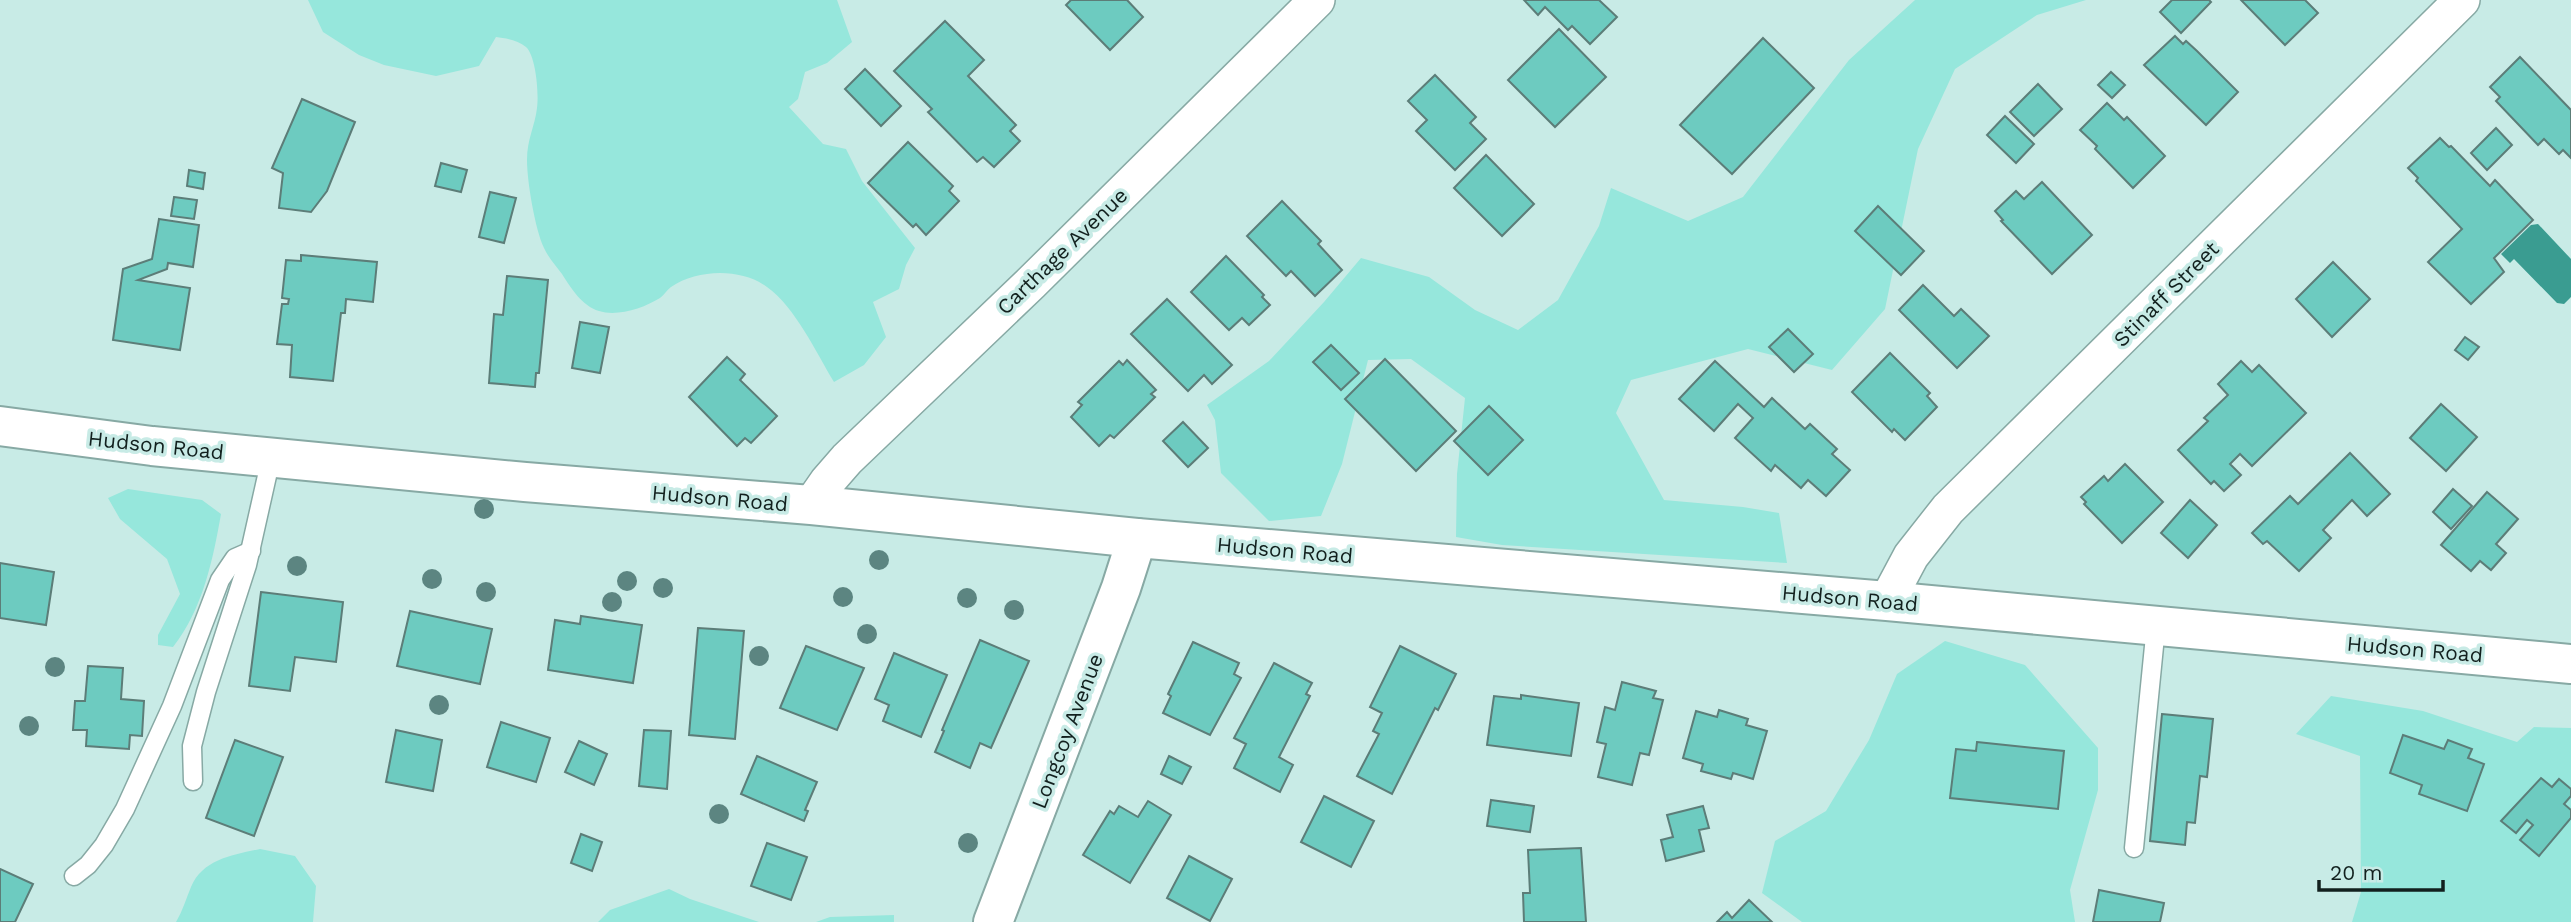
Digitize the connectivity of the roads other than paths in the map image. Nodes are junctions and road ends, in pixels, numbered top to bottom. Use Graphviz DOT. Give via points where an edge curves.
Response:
graph roads {
  1 [pos="1317,0"];
  2 [pos="2462,0"];
  3 [pos="0,426"];
  4 [pos="271,458"];
  5 [pos="811,505"];
  6 [pos="1137,538"];
  7 [pos="250,551"];
  8 [pos="1887,601"];
  9 [pos="2157,626"];
  10 [pos="2571,664"];
  11 [pos="193,781"];
  12 [pos="2134,848"];
  13 [pos="74,876"];
  14 [pos="993,922"];
  1 -- 5 [label="street, Carthage Avenue" via="852,453"];
  2 -- 8 [label="street, Stinaff Street" via="1948,509 1912,556"];
  3 -- 4 [label="street, Hudson Road"];
  4 -- 5 [label="street, Hudson Road"];
  4 -- 7 [label="lane"];
  5 -- 6 [label="street, Hudson Road"];
  6 -- 8 [label="street, Hudson Road"];
  6 -- 14 [label="street, Longcoy Avenue"];
  7 -- 11 [label="lane" via="192,746"];
  7 -- 13 [label="lane" via="235,558 220,580 172,706 125,808 104,845"];
  8 -- 9 [label="street, Hudson Road"];
  9 -- 10 [label="street, Hudson Road"];
  9 -- 12 [label="lane"];
}
